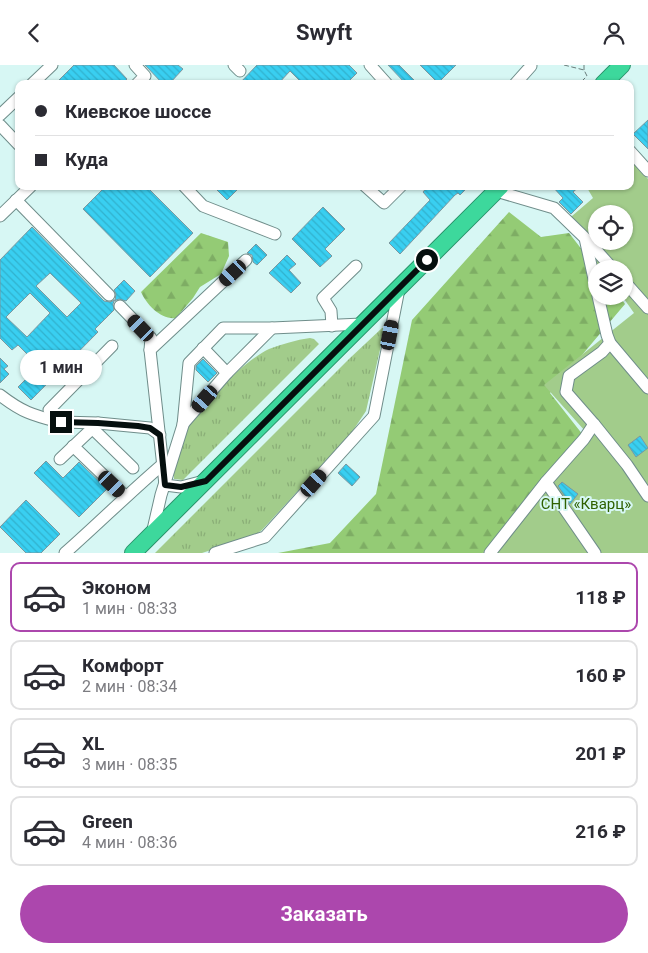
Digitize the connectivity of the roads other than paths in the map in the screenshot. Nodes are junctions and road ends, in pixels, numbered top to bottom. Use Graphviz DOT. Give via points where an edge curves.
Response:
graph roads {
  1 [pos="52,65"];
  2 [pos="135,65"];
  3 [pos="370,65"];
  4 [pos="530,65"];
  5 [pos="622,65"];
  6 [pos="36,80"];
  7 [pos="141,80"];
  8 [pos="383,80"];
  9 [pos="519,80"];
  10 [pos="607,80"];
  11 [pos="15,101"];
  12 [pos="0,115"];
  13 [pos="0,125"];
  14 [pos="15,141"];
  15 [pos="634,155"];
  16 [pos="648,171"];
  17 [pos="27,190"];
  18 [pos="188,190"];
  19 [pos="369,190"];
  20 [pos="397,190"];
  21 [pos="494,190"];
  22 [pos="502,190"];
  23 [pos="16,200"];
  24 [pos="0,216"];
  25 [pos="275,234"];
  26 [pos="585,238"];
  27 [pos="246,260"];
  28 [pos="590,260"];
  29 [pos="605,260"];
  30 [pos="356,266"];
  31 [pos="399,287"];
  32 [pos="633,291"];
  33 [pos="109,295"];
  34 [pos="600,305"];
  35 [pos="120,307"];
  36 [pos="648,308"];
  37 [pos="362,324"];
  38 [pos="332,325"];
  39 [pos="272,328"];
  40 [pos="610,343"];
  41 [pos="112,346"];
  42 [pos="203,349"];
  43 [pos="150,350"];
  44 [pos="227,373"];
  45 [pos="648,388"];
  46 [pos="0,395"];
  47 [pos="61,422"];
  48 [pos="594,424"];
  49 [pos="95,425"];
  50 [pos="183,425"];
  51 [pos="160,435"];
  52 [pos="73,446"];
  53 [pos="60,459"];
  54 [pos="163,464"];
  55 [pos="133,468"];
  56 [pos="206,481"];
  57 [pos="546,481"];
  58 [pos="165,485"];
  59 [pos="125,496"];
  60 [pos="648,496"];
  61 [pos="152,535"];
  62 [pos="499,543"];
  63 [pos="65,553"];
  64 [pos="134,553"];
  65 [pos="214,553"];
  66 [pos="490,553"];
  67 [pos="506,553"];
  68 [pos="595,553"];
  1 -- 6 [label="street"];
  2 -- 7 [label="street" via="145,76"];
  3 -- 8 [label="street"];
  4 -- 9 [label="street"];
  5 -- 10 [label="highway"];
  11 -- 12 [label="street"];
  13 -- 14 [label="street"];
  15 -- 16 [label="street"];
  17 -- 23 [label="street"];
  18 -- 25 [label="street" via="203,206"];
  19 -- 20 [label="street" via="384,203"];
  21 -- 31 [label="highway"];
  22 -- 26 [label="street" via="554,208"];
  23 -- 24 [label="street"];
  23 -- 33 [label="street"];
  26 -- 28 [label="street"];
  26 -- 29 [label="street"];
  27 -- 43 [label="street"];
  30 -- 38 [label="street" via="323,297 331,311"];
  31 -- 37 [label="highway"];
  31 -- 65 [label="street" via="374,416 265,537"];
  32 -- 36 [label="street"];
  34 -- 40 [label="street"];
  35 -- 43 [label="street" via="151,338"];
  37 -- 38 [label="street"];
  37 -- 56 [label="highway"];
  38 -- 39 [label="street"];
  39 -- 42 [label="street" via="223,328"];
  39 -- 44 [label="street"];
  40 -- 45 [label="street"];
  40 -- 48 [label="street" via="569,376 566,392"];
  41 -- 47 [label="street" via="49,410"];
  42 -- 44 [label="street"];
  42 -- 50 [label="street" via="189,363"];
  43 -- 51 [label="street"];
  44 -- 50 [label="street"];
  46 -- 47 [label="street" via="32,415"];
  47 -- 49 [label="street"];
  48 -- 57 [label="street"];
  48 -- 60 [label="street"];
  49 -- 51 [label="street" via="150,428"];
  49 -- 52 [label="street"];
  49 -- 55 [label="street"];
  50 -- 58 [label="street"];
  51 -- 54 [label="street"];
  52 -- 53 [label="street"];
  52 -- 59 [label="street"];
  54 -- 58 [label="street"];
  54 -- 59 [label="street"];
  56 -- 58 [label="street" via="181,487"];
  56 -- 61 [label="highway"];
  57 -- 62 [label="street"];
  57 -- 68 [label="street"];
  58 -- 61 [label="street"];
  59 -- 63 [label="street"];
  61 -- 64 [label="highway"];
  62 -- 66 [label="street"];
  62 -- 67 [label="street"];
}
